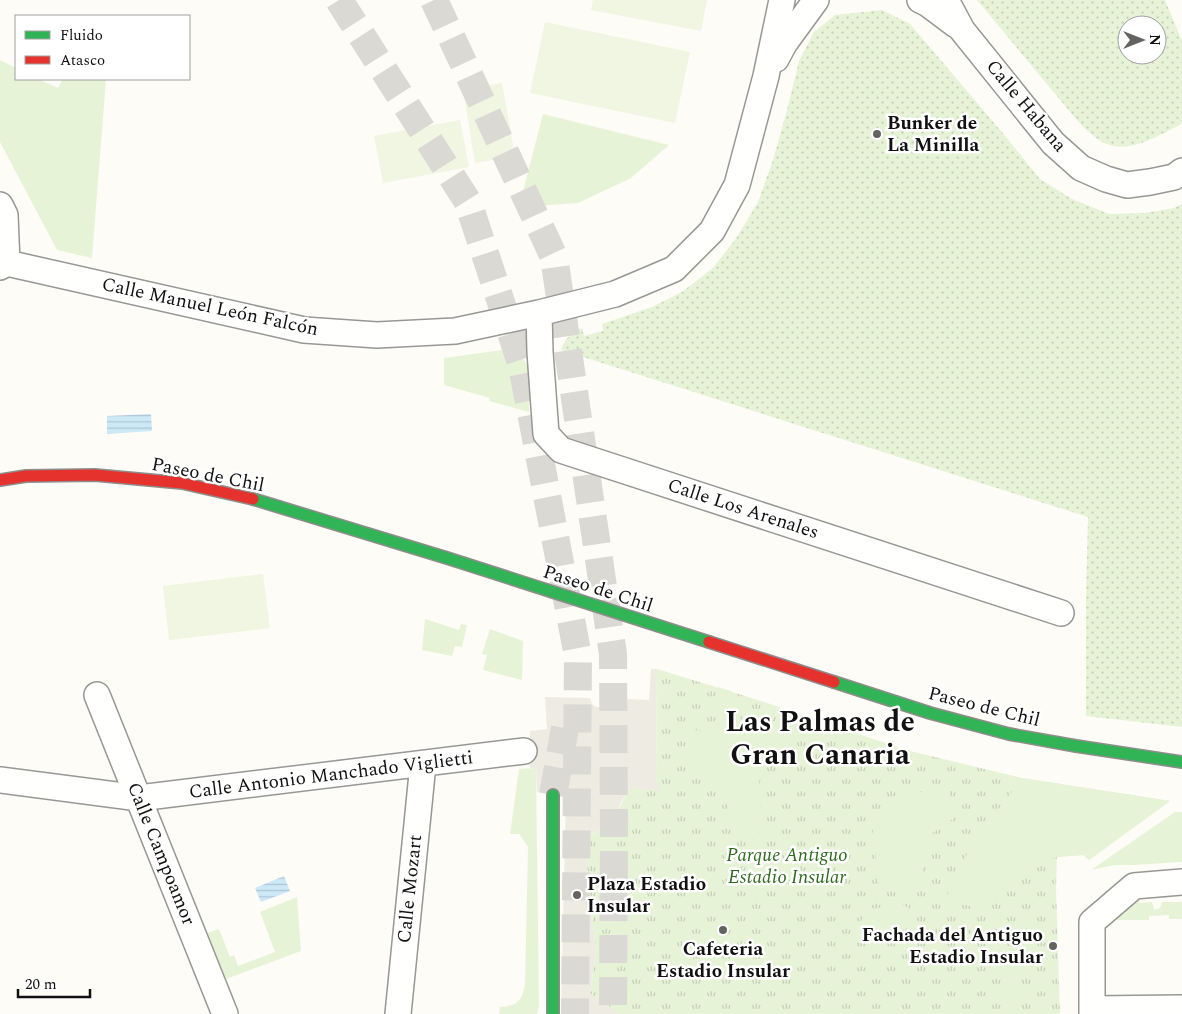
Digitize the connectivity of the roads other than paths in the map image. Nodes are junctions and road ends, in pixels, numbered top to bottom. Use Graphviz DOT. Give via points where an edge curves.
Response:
graph roads {
  1 [pos="782,0"];
  2 [pos="816,0"];
  3 [pos="920,0"];
  4 [pos="946,0"];
  5 [pos="962,30"];
  6 [pos="766,76"];
  7 [pos="1182,171"];
  8 [pos="0,205"];
  9 [pos="4,265"];
  10 [pos="539,313"];
  11 [pos="0,480"];
  12 [pos="1062,613"];
  13 [pos="97,695"];
  14 [pos="524,752"];
  15 [pos="1182,762"];
  16 [pos="423,764"];
  17 [pos="0,780"];
  18 [pos="553,795"];
  19 [pos="139,798"];
  20 [pos="1182,882"];
  21 [pos="1182,1008"];
  22 [pos="1092,1012"];
  23 [pos="225,1014"];
  24 [pos="398,1014"];
  25 [pos="554,1014"];
  1 -- 6 [label="street"];
  2 -- 6 [label="street" via="784,44"];
  3 -- 5 [label="street, Calle Habana"];
  4 -- 5 [label="street, Calle Habana"];
  5 -- 7 [label="street, Calle Habana" via="1053,143 1081,168 1127,185 1174,177"];
  6 -- 10 [label="street, Calle Manuel León Falcón" via="737,186 712,232 674,269 615,294"];
  8 -- 9 [label="street" via="5,215"];
  9 -- 10 [label="street, Calle Manuel León Falcón" via="304,330 377,335 455,331"];
  10 -- 12 [label="street, Calle Los Arenales" via="546,434 561,450"];
  11 -- 15 [label="main road, Paseo de Chil" via="26,476 95,475 182,483 250,498 930,713 1009,734"];
  13 -- 19 [label="street, Calle Campoamor"];
  14 -- 16 [label="street, Calle Antonio Manchado Viglietti"];
  16 -- 19 [label="street, Calle Antonio Manchado Viglietti"];
  16 -- 24 [label="street, Calle Mozart"];
  17 -- 19 [label="street, Calle Antonio Manchado Viglietti"];
  18 -- 25 [label="main road"];
  19 -- 23 [label="street, Calle Campoamor"];
  20 -- 22 [label="street" via="1134,886 1092,922"];
  21 -- 22 [label="street"];
}
